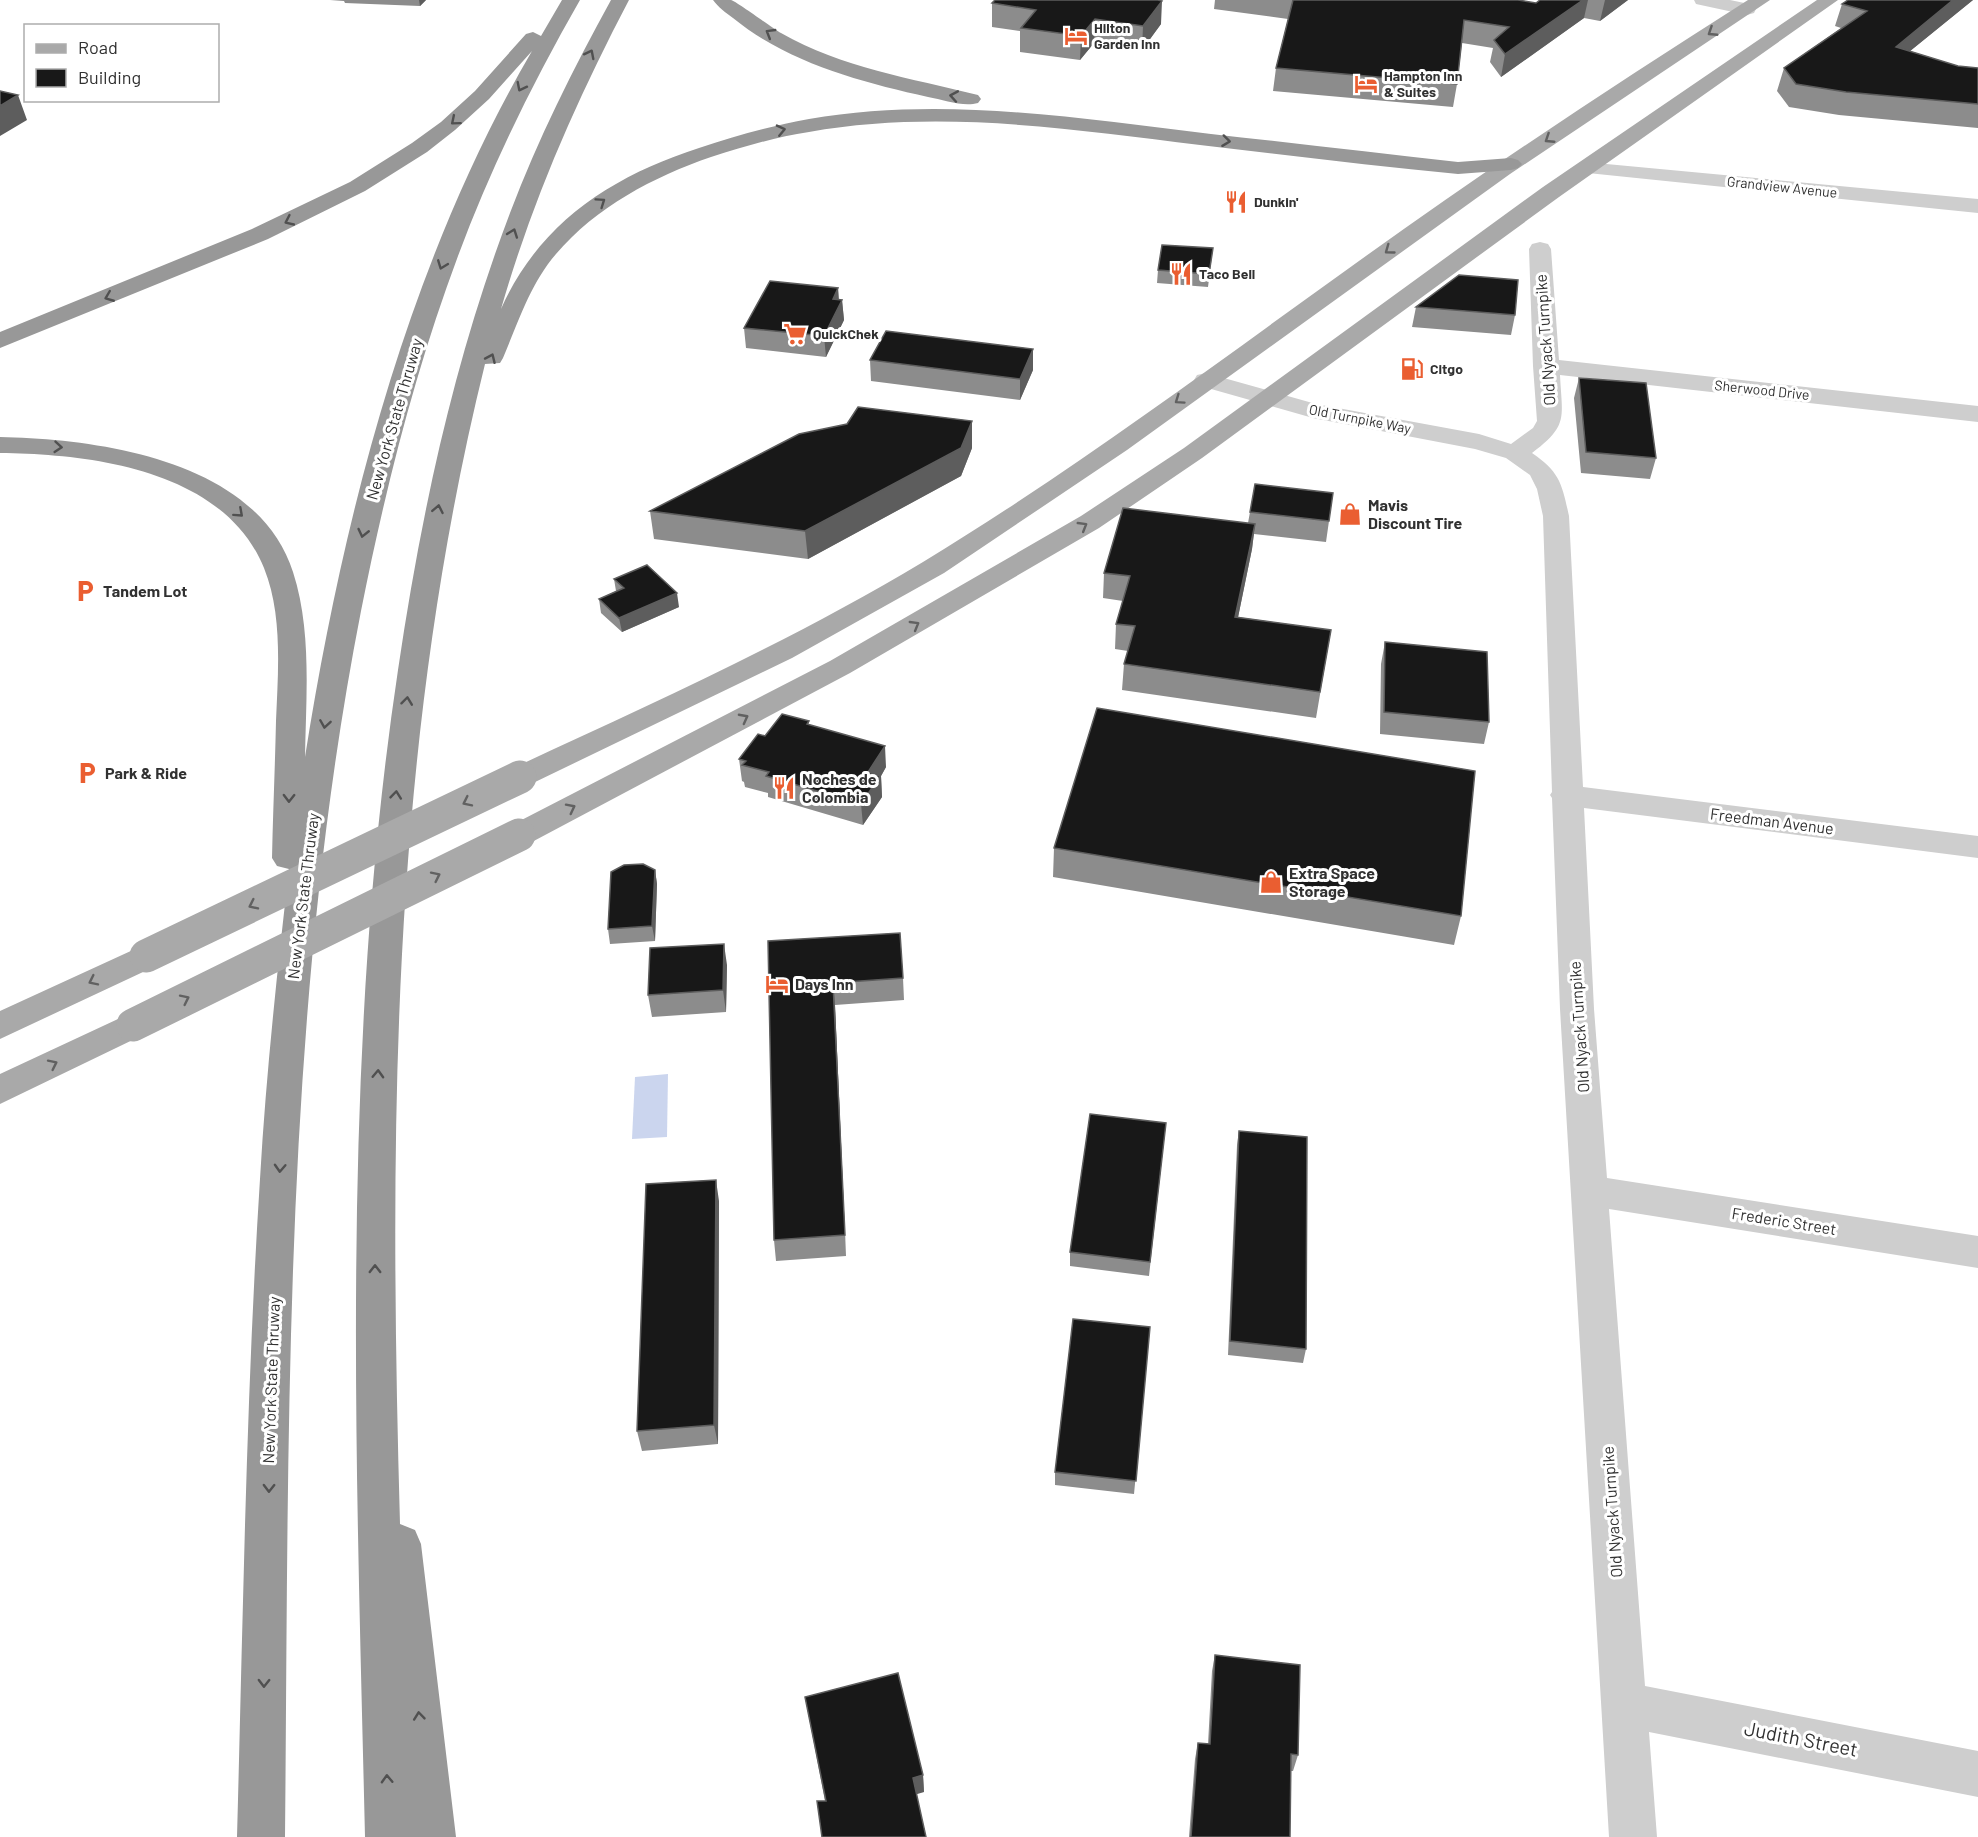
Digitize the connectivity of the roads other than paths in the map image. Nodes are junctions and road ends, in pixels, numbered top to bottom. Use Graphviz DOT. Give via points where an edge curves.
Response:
graph roads {
  1 [pos="565,0"];
  2 [pos="571,0"];
  3 [pos="620,0"];
  4 [pos="722,0"];
  5 [pos="1703,0"];
  6 [pos="1829,0"];
  7 [pos="1754,4"];
  8 [pos="1383,141"];
  9 [pos="1459,148"];
  10 [pos="1510,164"];
  11 [pos="1585,168"];
  12 [pos="1978,206"];
  13 [pos="1540,249"];
  14 [pos="0,341"];
  15 [pos="1545,366"];
  16 [pos="1206,380"];
  17 [pos="1268,399"];
  18 [pos="1978,414"];
  19 [pos="0,445"];
  20 [pos="450,450"];
  21 [pos="1515,453"];
  22 [pos="1566,795"];
  23 [pos="1978,847"];
  24 [pos="0,1026"];
  25 [pos="0,1090"];
  26 [pos="283,1109"];
  27 [pos="1590,1191"];
  28 [pos="1978,1252"];
  29 [pos="376,1322"];
  30 [pos="1625,1705"];
  31 [pos="1978,1774"];
  32 [pos="261,1837"];
  33 [pos="389,1837"];
  34 [pos="432,1837"];
  35 [pos="1634,1837"];
  1 -- 14 [label="highway, one-way" via="471,106 432,139 378,175 257,236"];
  2 -- 26 [label="highway, New York State Thruway, one-way" via="522,85 465,206 426,309 383,452 342,626 319,763 299,920"];
  20 -- 3 [label="highway, one-way" via="488,308 529,189 573,87"];
  8 -- 4 [label="highway, one-way" via="1053,110 947,95 868,75 807,52 766,31"];
  5 -- 7 [label="street"];
  6 -- 11 [label="main road"];
  7 -- 10 [label="main road, one-way"];
  9 -- 10 [label="highway"];
  10 -- 11 [label="main road"];
  10 -- 16 [label="main road, one-way"];
  20 -- 10 [label="highway, one-way" via="521,290 537,262 558,238 599,202 624,187 731,143 831,121 934,114 1062,122 1458,168"];
  11 -- 12 [label="street, Grandview Avenue"];
  11 -- 17 [label="main road"];
  13 -- 15 [label="street, Old Nyack Turnpike"];
  15 -- 18 [label="street, Sherwood Drive"];
  15 -- 21 [label="street, Old Nyack Turnpike" via="1550,421 1542,433"];
  16 -- 17 [label="street, Old Turnpike Way"];
  16 -- 24 [label="main road, one-way, bridge" via="993,529 884,596 739,674"];
  17 -- 21 [label="street, Old Turnpike Way" via="1479,442"];
  25 -- 17 [label="main road, one-way, bridge" via="519,835 840,667 1135,493"];
  19 -- 26 [label="highway, one-way" via="98,452 177,475 212,493 240,514 272,554 287,606 292,668"];
  29 -- 20 [label="highway, one-way" via="377,1102 387,897 418,622"];
  21 -- 22 [label="street, Old Nyack Turnpike" via="1541,471 1555,508"];
  22 -- 23 [label="street, Freedman Avenue"];
  22 -- 27 [label="street, Old Nyack Turnpike"];
  26 -- 32 [label="highway, New York State Thruway, one-way" via="272,1330"];
  27 -- 28 [label="street, Frederic Street"];
  27 -- 30 [label="street, Old Nyack Turnpike"];
  33 -- 29 [label="highway, one-way"];
  34 -- 29 [label="highway, one-way"];
  30 -- 31 [label="street, Judith Street"];
  30 -- 35 [label="street, Old Nyack Turnpike"];
}
